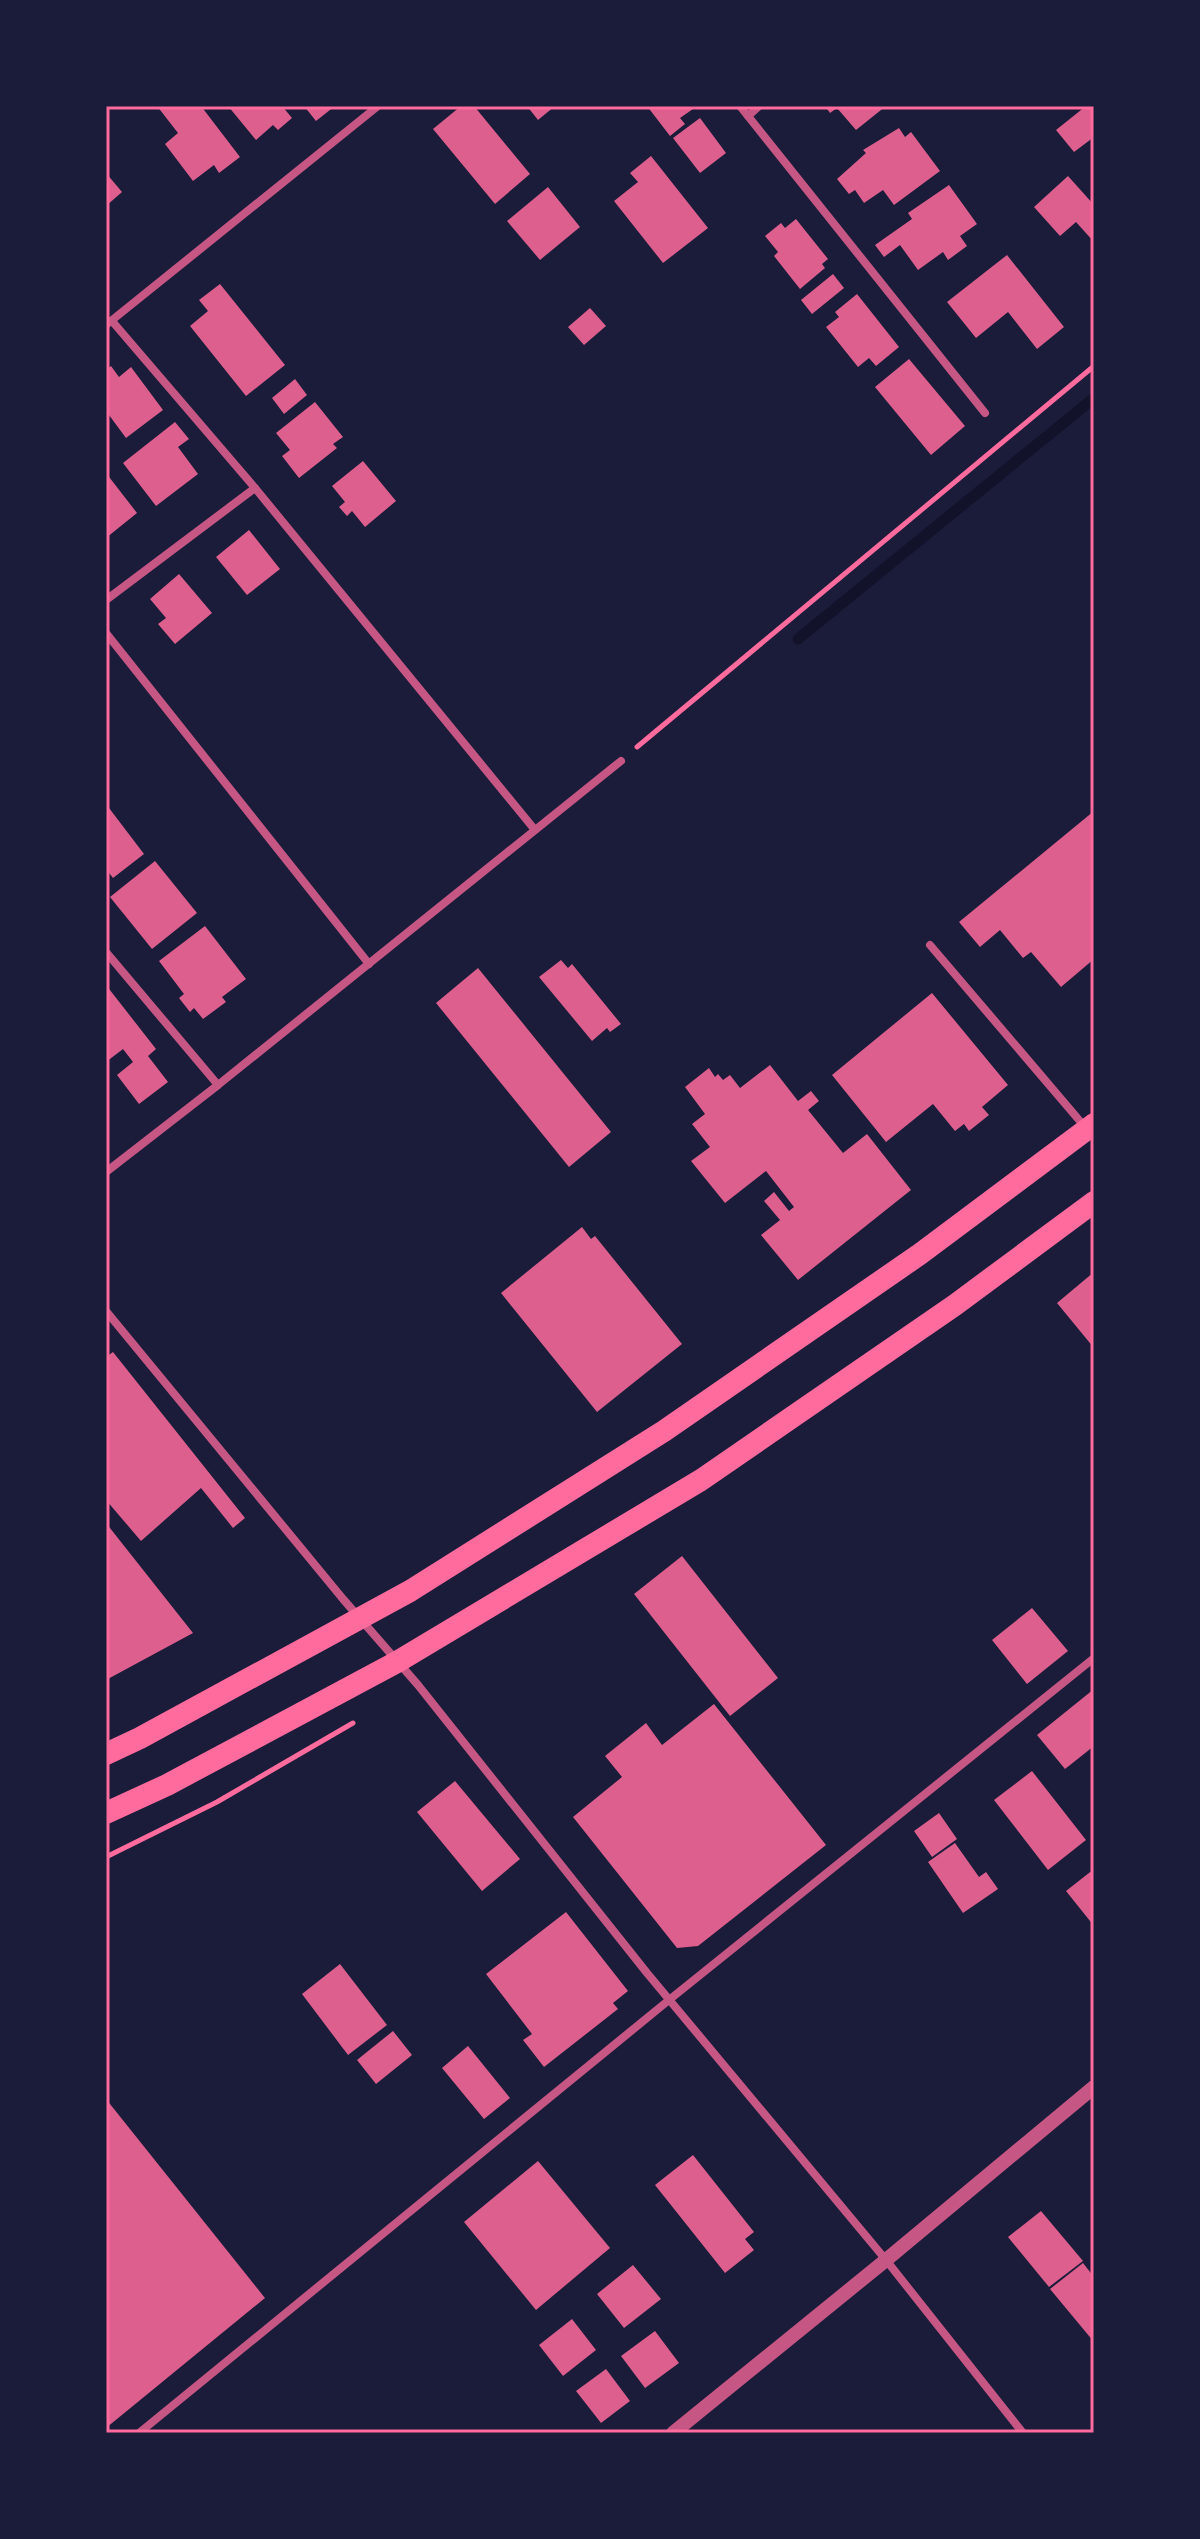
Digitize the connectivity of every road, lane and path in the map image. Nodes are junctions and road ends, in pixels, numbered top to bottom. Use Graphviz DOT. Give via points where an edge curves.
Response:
graph roads {
  1 [pos="378,106"];
  2 [pos="740,106"];
  3 [pos="759,106"];
  4 [pos="748,116"];
  5 [pos="109,323"];
  6 [pos="1094,366"];
  7 [pos="985,413"];
  8 [pos="255,488"];
  9 [pos="106,600"];
  10 [pos="106,633"];
  11 [pos="621,761"];
  12 [pos="535,830"];
  13 [pos="930,945"];
  14 [pos="106,952"];
  15 [pos="369,964"];
  16 [pos="218,1085"];
  17 [pos="1091,1127"];
  18 [pos="106,1172"];
  19 [pos="1094,1202"];
  20 [pos="106,1311"];
  21 [pos="360,1620"];
  22 [pos="1094,1658"];
  23 [pos="397,1662"];
  24 [pos="106,1754"];
  25 [pos="106,1813"];
  26 [pos="669,2000"];
  27 [pos="1094,2087"];
  28 [pos="886,2260"];
  29 [pos="139,2433"];
  30 [pos="673,2433"];
  31 [pos="1023,2433"];
  1 -- 5 [label="street"];
  2 -- 4 [label="street"];
  3 -- 4 [label="street"];
  4 -- 7 [label="street"];
  5 -- 8 [label="street"];
  6 -- 11 [label="path"];
  8 -- 9 [label="street"];
  8 -- 12 [label="street"];
  10 -- 15 [label="street"];
  11 -- 12 [label="street"];
  12 -- 15 [label="street"];
  13 -- 17 [label="street"];
  14 -- 16 [label="street"];
  15 -- 16 [label="street"];
  16 -- 18 [label="street"];
  17 -- 21 [label="highway" via="920,1254 664,1431"];
  19 -- 23 [label="highway" via="701,1480"];
  20 -- 21 [label="street"];
  21 -- 23 [label="street"];
  21 -- 24 [label="highway"];
  22 -- 26 [label="street"];
  23 -- 25 [label="highway"];
  23 -- 26 [label="street"];
  26 -- 28 [label="street"];
  26 -- 29 [label="street"];
  27 -- 28 [label="street"];
  28 -- 30 [label="street"];
  28 -- 31 [label="street"];
}
